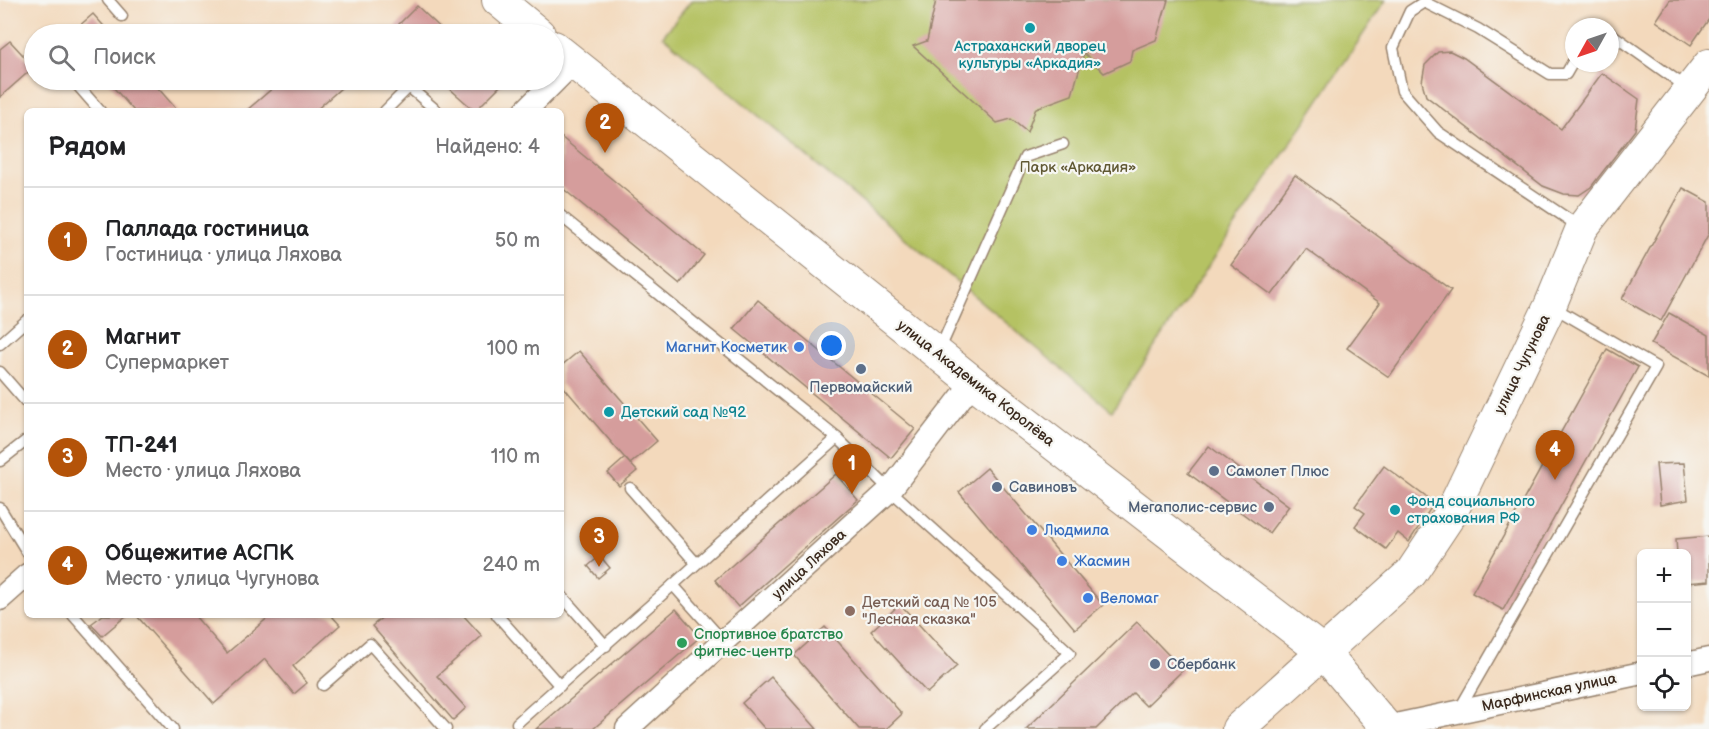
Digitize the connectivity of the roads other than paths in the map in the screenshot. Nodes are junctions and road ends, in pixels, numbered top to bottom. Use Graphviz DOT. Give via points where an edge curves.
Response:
graph roads {
  1 [pos="108,0"];
  2 [pos="498,0"];
  3 [pos="122,16"];
  4 [pos="527,24"];
  5 [pos="1619,39"];
  6 [pos="564,56"];
  7 [pos="1709,65"];
  8 [pos="1567,72"];
  9 [pos="82,90"];
  10 [pos="406,90"];
  11 [pos="412,90"];
  12 [pos="539,90"];
  13 [pos="1691,91"];
  14 [pos="97,108"];
  15 [pos="388,108"];
  16 [pos="433,108"];
  17 [pos="527,108"];
  18 [pos="1063,144"];
  19 [pos="564,218"];
  20 [pos="1582,228"];
  21 [pos="1550,306"];
  22 [pos="24,323"];
  23 [pos="0,344"];
  24 [pos="938,354"];
  25 [pos="0,372"];
  26 [pos="973,382"];
  27 [pos="24,400"];
  28 [pos="837,438"];
  29 [pos="24,442"];
  30 [pos="0,461"];
  31 [pos="630,488"];
  32 [pos="890,490"];
  33 [pos="0,508"];
  34 [pos="24,547"];
  35 [pos="696,563"];
  36 [pos="24,578"];
  37 [pos="673,585"];
  38 [pos="564,598"];
  39 [pos="0,599"];
  40 [pos="76,618"];
  41 [pos="500,618"];
  42 [pos="725,642"];
  43 [pos="606,646"];
  44 [pos="1322,651"];
  45 [pos="1709,659"];
  46 [pos="1691,662"];
  47 [pos="1637,674"];
  48 [pos="323,685"];
  49 [pos="560,686"];
  50 [pos="1458,711"];
  51 [pos="517,723"];
  52 [pos="1387,728"];
  53 [pos="173,729"];
  54 [pos="446,729"];
  55 [pos="627,729"];
  56 [pos="985,729"];
  57 [pos="1238,729"];
  1 -- 3 [label="lane"];
  2 -- 4 [label="main road"];
  5 -- 13 [label="lane"];
  6 -- 24 [label="main road, улица Академика Королёва"];
  7 -- 13 [label="main road, улица Чугунова"];
  8 -- 20 [label="lane" via="1550,74 1478,29 1424,2 1410,11 1392,48 1401,91 1438,132"];
  9 -- 14 [label="lane"];
  10 -- 15 [label="lane"];
  11 -- 16 [label="lane"];
  12 -- 17 [label="street"];
  13 -- 20 [label="main road, улица Чугунова"];
  18 -- 24 [label="lane" via="1025,157"];
  19 -- 28 [label="lane"];
  20 -- 21 [label="main road, улица Чугунова"];
  21 -- 44 [label="main road, улица Чугунова" via="1445,522 1411,573"];
  21 -- 50 [label="lane" via="1656,367"];
  22 -- 23 [label="lane"];
  24 -- 26 [label="main road, улица Академика Королёва"];
  25 -- 27 [label="lane"];
  26 -- 32 [label="street, улица Ляхова"];
  26 -- 44 [label="main road, улица Академика Королёва"];
  28 -- 32 [label="lane"];
  28 -- 35 [label="lane"];
  29 -- 30 [label="lane"];
  31 -- 35 [label="lane"];
  32 -- 42 [label="street, улица Ляхова"];
  32 -- 56 [label="lane" via="1070,653"];
  33 -- 34 [label="lane"];
  35 -- 37 [label="lane"];
  36 -- 39 [label="street"];
  37 -- 42 [label="lane"];
  37 -- 43 [label="lane"];
  38 -- 43 [label="lane"];
  40 -- 53 [label="lane"];
  41 -- 49 [label="lane"];
  42 -- 55 [label="street, улица Ляхова"];
  43 -- 49 [label="lane"];
  44 -- 52 [label="main road, улица Академика Королёва"];
  44 -- 57 [label="main road, улица Чугунова"];
  45 -- 46 [label="street"];
  47 -- 50 [label="street, Марфинская улица"];
  48 -- 54 [label="lane" via="370,644"];
  49 -- 51 [label="lane"];
  50 -- 52 [label="street, Марфинская улица"];
}
